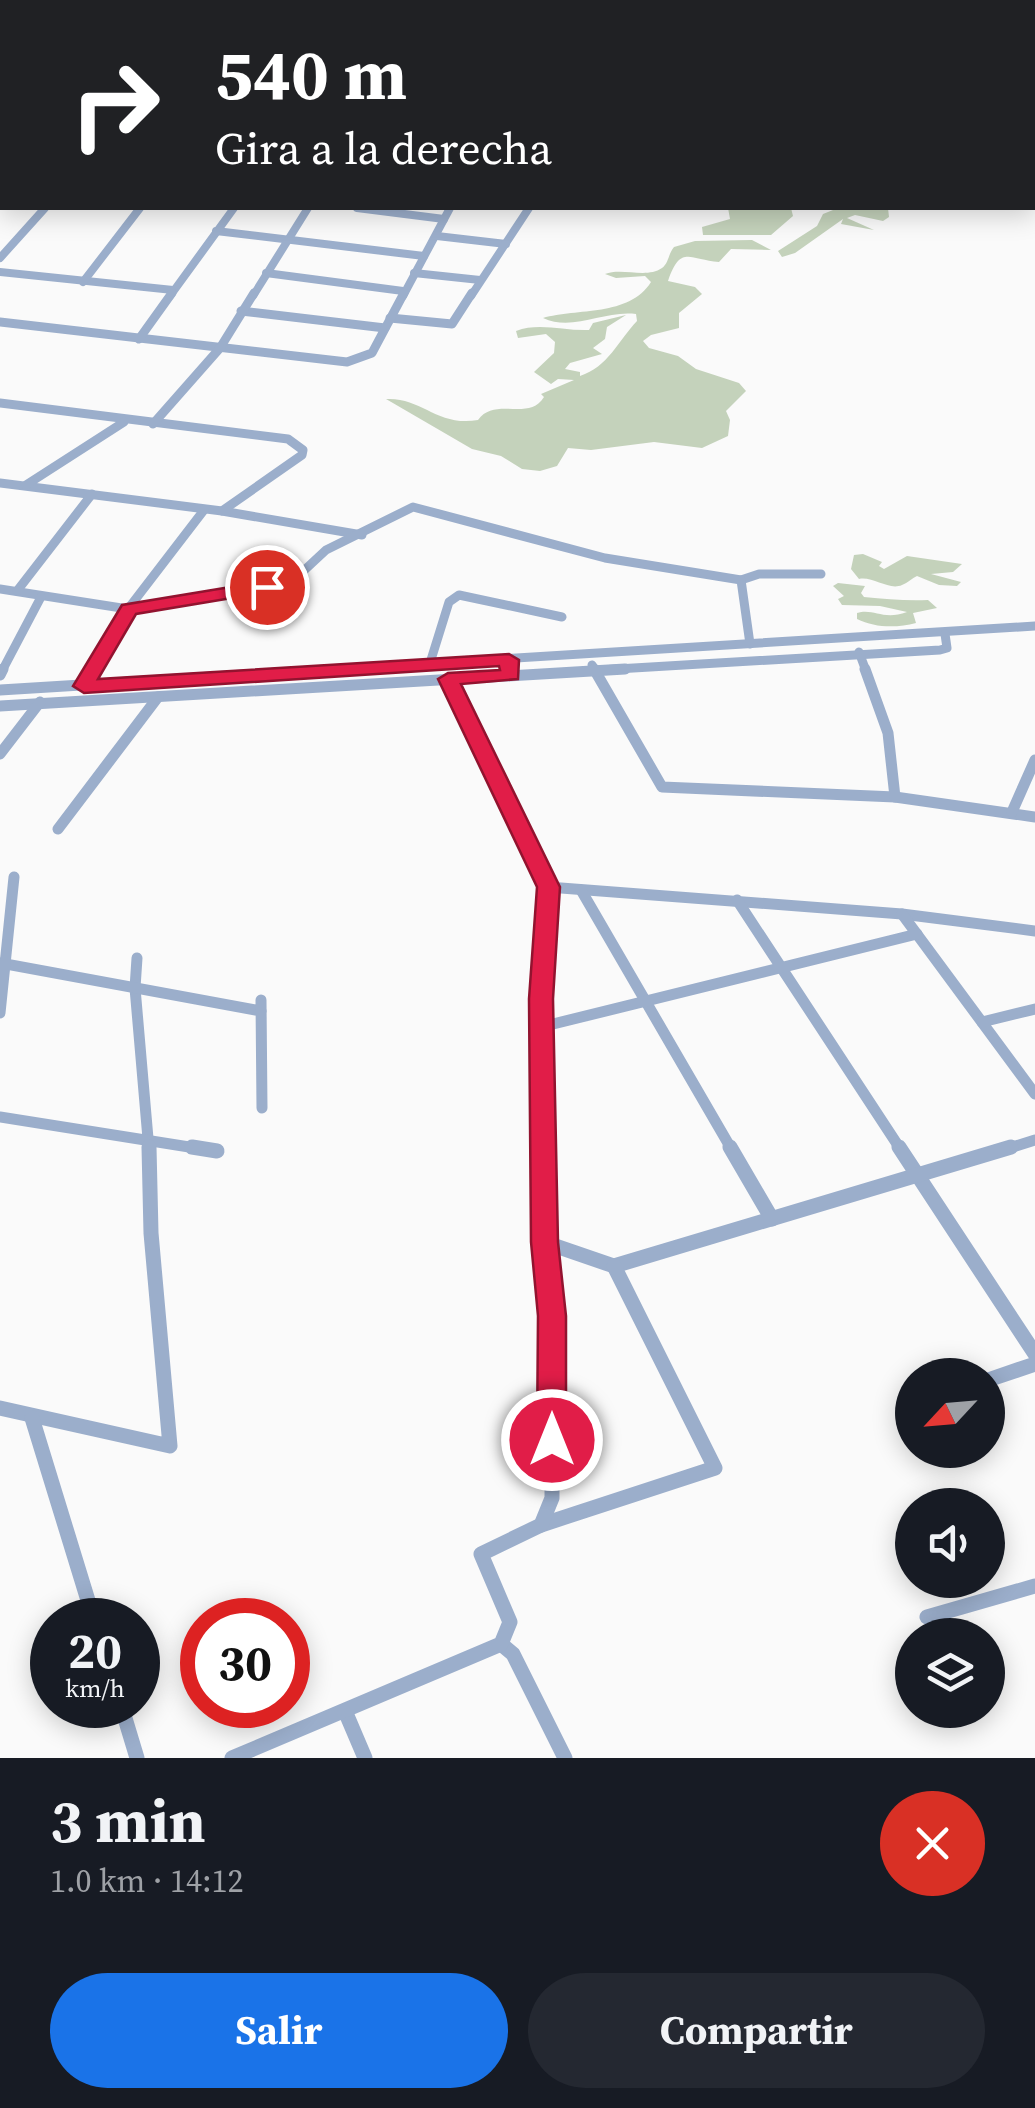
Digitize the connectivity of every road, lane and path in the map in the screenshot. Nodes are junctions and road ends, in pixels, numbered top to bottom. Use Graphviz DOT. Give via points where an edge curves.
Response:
graph roads {
  1 [pos="43,210"];
  2 [pos="138,210"];
  3 [pos="232,210"];
  4 [pos="307,210"];
  5 [pos="372,210"];
  6 [pos="449,210"];
  7 [pos="527,210"];
  8 [pos="444,219"];
  9 [pos="216,232"];
  10 [pos="436,236"];
  11 [pos="289,239"];
  12 [pos="506,244"];
  13 [pos="424,256"];
  14 [pos="0,258"];
  15 [pos="0,272"];
  16 [pos="266,272"];
  17 [pos="414,272"];
  18 [pos="480,280"];
  19 [pos="83,282"];
  20 [pos="173,290"];
  21 [pos="403,291"];
  22 [pos="241,311"];
  23 [pos="390,318"];
  24 [pos="0,322"];
  25 [pos="385,328"];
  26 [pos="139,339"];
  27 [pos="220,348"];
  28 [pos="0,404"];
  29 [pos="124,422"];
  30 [pos="154,424"];
  31 [pos="0,482"];
  32 [pos="26,485"];
  33 [pos="92,494"];
  34 [pos="204,510"];
  35 [pos="222,511"];
  36 [pos="362,535"];
  37 [pos="821,574"];
  38 [pos="741,580"];
  39 [pos="0,589"];
  40 [pos="17,592"];
  41 [pos="41,597"];
  42 [pos="128,609"];
  43 [pos="562,617"];
  44 [pos="1035,626"];
  45 [pos="945,634"];
  46 [pos="885,637"];
  47 [pos="855,639"];
  48 [pos="750,644"];
  49 [pos="890,653"];
  50 [pos="860,655"];
  51 [pos="591,656"];
  52 [pos="509,660"];
  53 [pos="430,663"];
  54 [pos="593,670"];
  55 [pos="0,675"];
  56 [pos="511,675"];
  57 [pos="448,679"];
  58 [pos="84,686"];
  59 [pos="50,688"];
  60 [pos="0,690"];
  61 [pos="158,697"];
  62 [pos="39,704"];
  63 [pos="0,706"];
  64 [pos="0,754"];
  65 [pos="1035,760"];
  66 [pos="895,797"];
  67 [pos="1012,812"];
  68 [pos="1035,817"];
  69 [pos="58,828"];
  70 [pos="14,876"];
  71 [pos="548,887"];
  72 [pos="581,890"];
  73 [pos="737,900"];
  74 [pos="902,914"];
  75 [pos="1035,931"];
  76 [pos="917,934"];
  77 [pos="137,958"];
  78 [pos="3,963"];
  79 [pos="780,967"];
  80 [pos="135,988"];
  81 [pos="646,1001"];
  82 [pos="1035,1009"];
  83 [pos="0,1013"];
  84 [pos="982,1022"];
  85 [pos="541,1027"];
  86 [pos="1035,1094"];
  87 [pos="262,1108"];
  88 [pos="0,1117"];
  89 [pos="150,1140"];
  90 [pos="1035,1140"];
  91 [pos="217,1150"];
  92 [pos="918,1175"];
  93 [pos="772,1219"];
  94 [pos="544,1242"];
  95 [pos="614,1266"];
  96 [pos="1035,1354"];
  97 [pos="1035,1364"];
  98 [pos="1005,1374"];
  99 [pos="0,1408"];
  100 [pos="32,1418"];
  101 [pos="541,1525"];
  102 [pos="1035,1586"];
  103 [pos="87,1598"];
  104 [pos="927,1617"];
  105 [pos="501,1644"];
  106 [pos="345,1711"];
  107 [pos="127,1728"];
  108 [pos="137,1758"];
  109 [pos="232,1758"];
  110 [pos="364,1758"];
  111 [pos="564,1758"];
  1 -- 14 [label="street"];
  2 -- 19 [label="street"];
  3 -- 9 [label="street"];
  4 -- 11 [label="street"];
  5 -- 8 [label="street"];
  6 -- 8 [label="street"];
  7 -- 12 [label="street"];
  8 -- 10 [label="street"];
  9 -- 11 [label="street"];
  9 -- 20 [label="street"];
  10 -- 12 [label="street"];
  10 -- 13 [label="street"];
  11 -- 13 [label="street"];
  11 -- 16 [label="street"];
  12 -- 18 [label="street"];
  13 -- 17 [label="street"];
  15 -- 19 [label="street"];
  16 -- 21 [label="street"];
  16 -- 22 [label="street"];
  17 -- 18 [label="street"];
  17 -- 21 [label="street"];
  18 -- 23 [label="street" via="452,324"];
  19 -- 20 [label="street"];
  20 -- 26 [label="street"];
  21 -- 23 [label="street"];
  22 -- 25 [label="street"];
  22 -- 27 [label="street"];
  23 -- 25 [label="street"];
  24 -- 26 [label="street"];
  25 -- 27 [label="street" via="372,354 346,362"];
  26 -- 27 [label="street"];
  27 -- 30 [label="street"];
  28 -- 29 [label="street"];
  29 -- 30 [label="street"];
  29 -- 32 [label="street"];
  30 -- 35 [label="street" via="288,439 303,450"];
  31 -- 32 [label="street"];
  32 -- 33 [label="street"];
  33 -- 34 [label="street"];
  33 -- 40 [label="street"];
  34 -- 35 [label="street"];
  34 -- 42 [label="street"];
  35 -- 36 [label="street"];
  36 -- 38 [label="street" via="413,507 605,558"];
  36 -- 42 [label="street" via="326,550 292,580"];
  37 -- 38 [label="street"];
  38 -- 48 [label="street"];
  39 -- 40 [label="street"];
  40 -- 41 [label="street"];
  41 -- 42 [label="street"];
  41 -- 55 [label="street"];
  42 -- 58 [label="street"];
  43 -- 53 [label="street" via="452,598"];
  44 -- 45 [label="street"];
  45 -- 46 [label="street"];
  45 -- 49 [label="street" via="944,649"];
  46 -- 47 [label="street"];
  46 -- 49 [label="street"];
  47 -- 48 [label="street"];
  47 -- 50 [label="street"];
  48 -- 51 [label="street"];
  49 -- 50 [label="street"];
  50 -- 54 [label="street"];
  50 -- 66 [label="street" via="888,733"];
  51 -- 52 [label="street"];
  51 -- 54 [label="street"];
  52 -- 53 [label="street"];
  52 -- 56 [label="street"];
  53 -- 58 [label="street"];
  54 -- 56 [label="street"];
  54 -- 66 [label="street" via="662,787"];
  56 -- 57 [label="street"];
  57 -- 61 [label="street"];
  57 -- 71 [label="street"];
  58 -- 59 [label="street"];
  59 -- 60 [label="street"];
  59 -- 62 [label="street"];
  61 -- 62 [label="street"];
  61 -- 69 [label="street"];
  62 -- 63 [label="street"];
  62 -- 64 [label="street"];
  65 -- 67 [label="street"];
  66 -- 67 [label="street"];
  67 -- 68 [label="street"];
  70 -- 78 [label="street"];
  71 -- 72 [label="street"];
  71 -- 85 [label="street"];
  72 -- 73 [label="street"];
  72 -- 81 [label="street"];
  73 -- 74 [label="street"];
  73 -- 79 [label="street"];
  74 -- 75 [label="street"];
  74 -- 76 [label="street"];
  76 -- 79 [label="street"];
  76 -- 84 [label="street"];
  77 -- 80 [label="street"];
  78 -- 80 [label="street"];
  78 -- 83 [label="street"];
  79 -- 81 [label="street"];
  79 -- 92 [label="street"];
  80 -- 87 [label="street" via="261,1006"];
  80 -- 89 [label="street"];
  81 -- 85 [label="street"];
  81 -- 93 [label="street"];
  82 -- 84 [label="street"];
  84 -- 86 [label="street"];
  85 -- 94 [label="street"];
  88 -- 89 [label="street"];
  89 -- 91 [label="street"];
  89 -- 100 [label="street" via="151,1233 170,1446"];
  90 -- 92 [label="street"];
  92 -- 93 [label="street"];
  92 -- 96 [label="street"];
  93 -- 95 [label="street"];
  94 -- 95 [label="street"];
  94 -- 101 [label="street" via="552,1316 552,1498"];
  95 -- 101 [label="street" via="715,1468"];
  97 -- 98 [label="street"];
  99 -- 100 [label="street"];
  100 -- 103 [label="street"];
  101 -- 105 [label="street" via="481,1554 510,1622"];
  102 -- 104 [label="street"];
  105 -- 106 [label="street"];
  105 -- 111 [label="street" via="513,1654"];
  106 -- 109 [label="street"];
  106 -- 110 [label="street"];
  107 -- 108 [label="street"];
}
